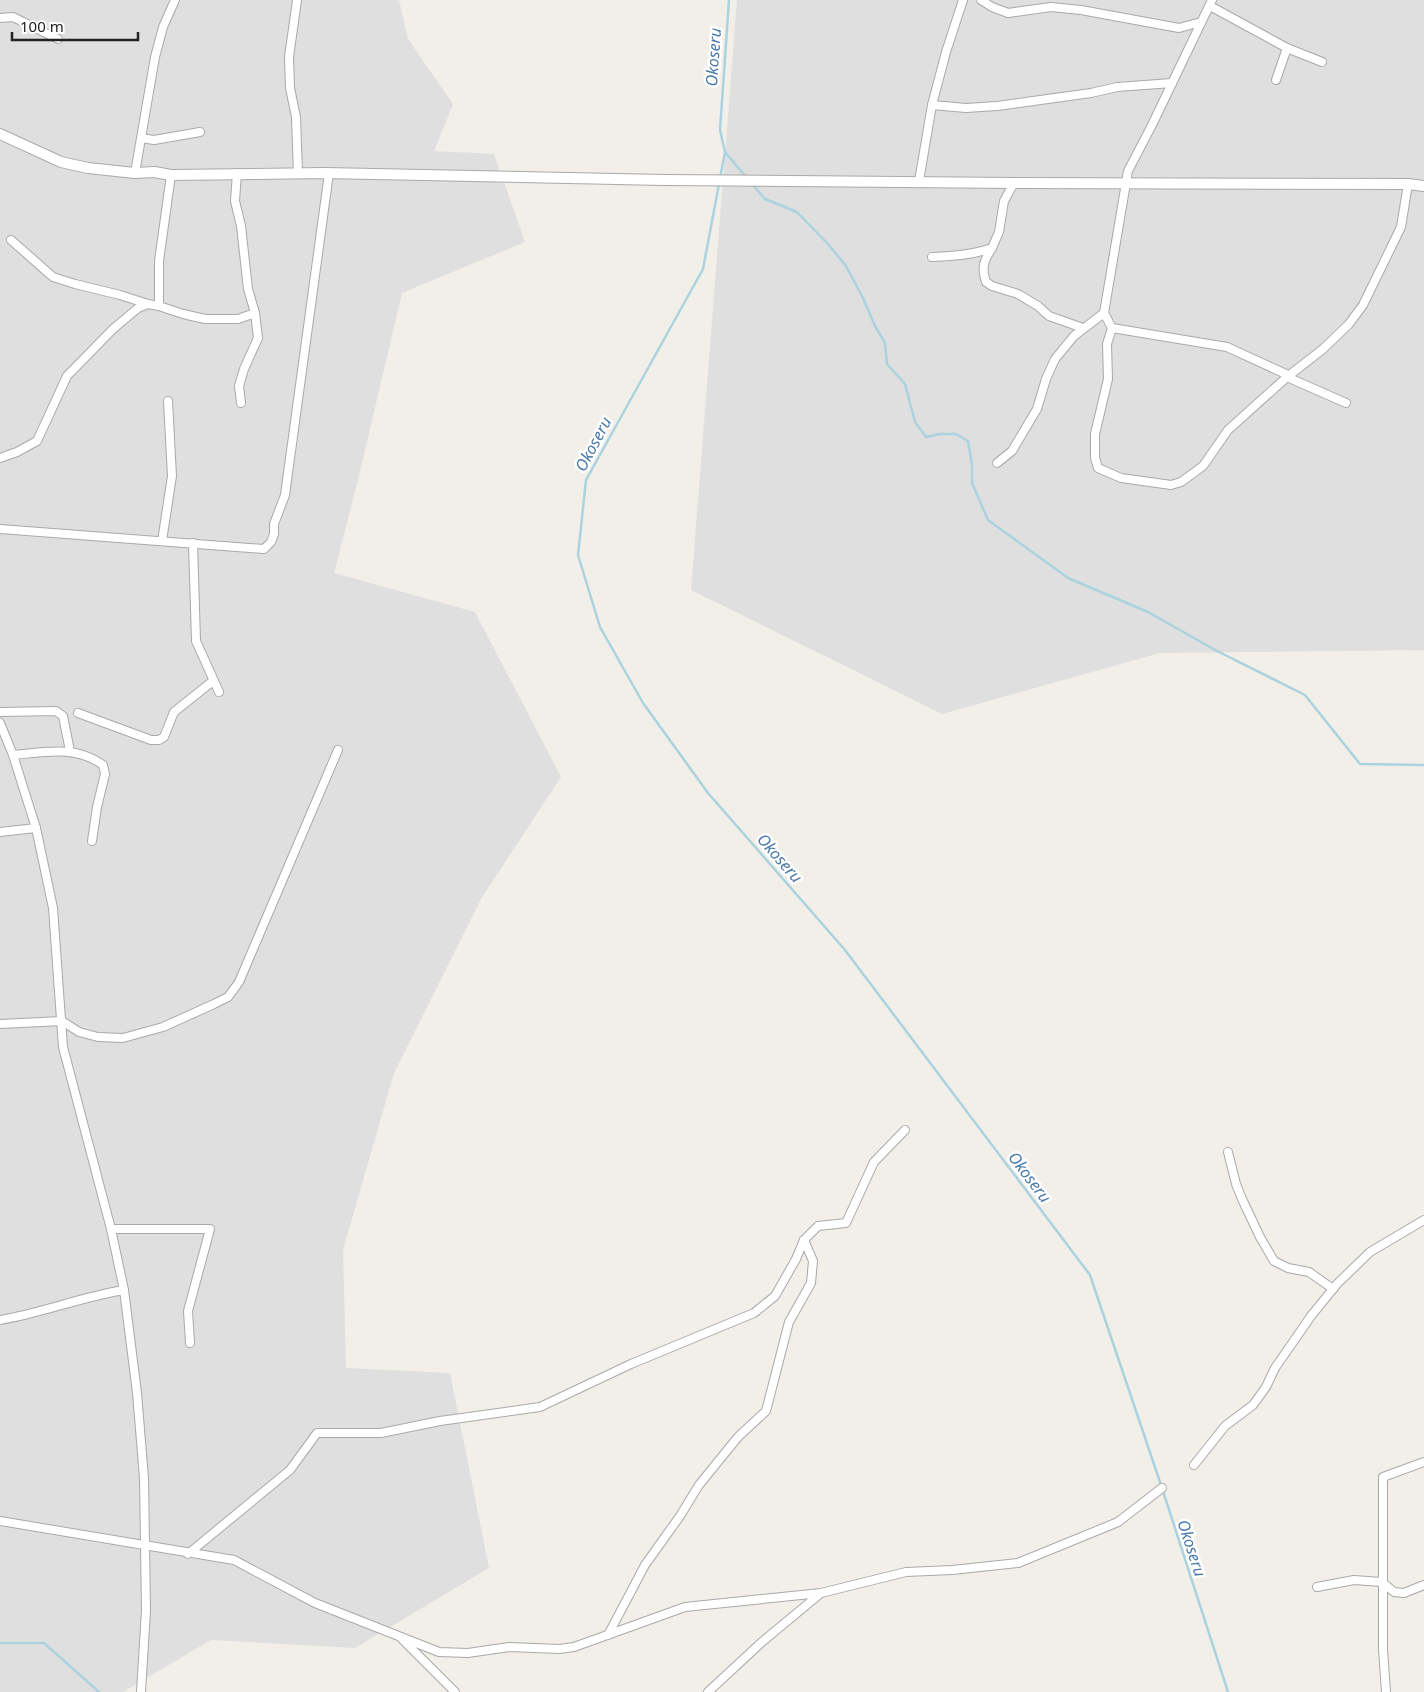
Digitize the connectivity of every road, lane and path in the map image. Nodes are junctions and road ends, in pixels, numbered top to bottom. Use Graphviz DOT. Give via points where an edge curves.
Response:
graph roads {
  1 [pos="175,0"];
  2 [pos="296,0"];
  3 [pos="963,0"];
  4 [pos="981,0"];
  5 [pos="1211,3"];
  6 [pos="0,18"];
  7 [pos="1201,22"];
  8 [pos="58,39"];
  9 [pos="1287,48"];
  10 [pos="1322,62"];
  11 [pos="1276,80"];
  12 [pos="1172,83"];
  13 [pos="932,105"];
  14 [pos="200,132"];
  15 [pos="0,134"];
  16 [pos="141,138"];
  17 [pos="135,173"];
  18 [pos="237,173"];
  19 [pos="298,173"];
  20 [pos="329,173"];
  21 [pos="171,175"];
  22 [pos="919,181"];
  23 [pos="1014,183"];
  24 [pos="1126,184"];
  25 [pos="1408,184"];
  26 [pos="1424,186"];
  27 [pos="11,240"];
  28 [pos="992,248"];
  29 [pos="932,257"];
  30 [pos="148,304"];
  31 [pos="159,306"];
  32 [pos="254,313"];
  33 [pos="1104,313"];
  34 [pos="1083,328"];
  35 [pos="1112,328"];
  36 [pos="1287,377"];
  37 [pos="168,402"];
  38 [pos="240,403"];
  39 [pos="1346,403"];
  40 [pos="0,458"];
  41 [pos="997,463"];
  42 [pos="0,529"];
  43 [pos="162,541"];
  44 [pos="193,543"];
  45 [pos="213,681"];
  46 [pos="219,692"];
  47 [pos="0,712"];
  48 [pos="78,713"];
  49 [pos="0,723"];
  50 [pos="338,750"];
  51 [pos="70,751"];
  52 [pos="13,756"];
  53 [pos="36,828"];
  54 [pos="0,832"];
  55 [pos="92,841"];
  56 [pos="62,1021"];
  57 [pos="0,1024"];
  58 [pos="905,1130"];
  59 [pos="1228,1152"];
  60 [pos="1424,1220"];
  61 [pos="111,1229"];
  62 [pos="804,1240"];
  63 [pos="1333,1289"];
  64 [pos="124,1290"];
  65 [pos="0,1320"];
  66 [pos="190,1343"];
  67 [pos="1424,1462"];
  68 [pos="1194,1465"];
  69 [pos="1162,1488"];
  70 [pos="0,1521"];
  71 [pos="144,1546"];
  72 [pos="188,1554"];
  73 [pos="1382,1582"];
  74 [pos="1424,1585"];
  75 [pos="1317,1587"];
  76 [pos="821,1593"];
  77 [pos="608,1634"];
  78 [pos="399,1636"];
  79 [pos="141,1692"];
  80 [pos="455,1692"];
  81 [pos="708,1692"];
  82 [pos="1386,1692"];
  1 -- 16 [label="street" via="155,57"];
  2 -- 19 [label="street" via="289,57"];
  3 -- 13 [label="street"];
  4 -- 7 [label="street" via="1008,13 1050,7 1179,28"];
  5 -- 7 [label="street"];
  5 -- 9 [label="street"];
  6 -- 8 [label="street" via="13,17"];
  7 -- 12 [label="street"];
  9 -- 10 [label="street"];
  9 -- 11 [label="street"];
  12 -- 13 [label="street" via="1117,87 997,106"];
  12 -- 24 [label="street" via="1128,171"];
  13 -- 22 [label="street"];
  14 -- 16 [label="street" via="154,140"];
  15 -- 17 [label="street" via="61,162"];
  16 -- 17 [label="street"];
  17 -- 21 [label="street"];
  18 -- 19 [label="street"];
  18 -- 21 [label="street"];
  18 -- 32 [label="street" via="235,201"];
  19 -- 20 [label="street"];
  20 -- 22 [label="street"];
  20 -- 44 [label="street" via="285,495 274,524 274,534 264,550"];
  21 -- 31 [label="street" via="159,261"];
  22 -- 23 [label="street"];
  23 -- 24 [label="street"];
  23 -- 28 [label="street" via="1004,201 999,232"];
  24 -- 25 [label="street"];
  24 -- 33 [label="street"];
  25 -- 26 [label="street"];
  25 -- 36 [label="street" via="1401,227 1363,305 1337,337"];
  27 -- 30 [label="street" via="53,277"];
  28 -- 29 [label="street"];
  28 -- 34 [label="street" via="983,268 986,282 1018,294 1049,316"];
  30 -- 31 [label="street"];
  30 -- 40 [label="street" via="128,315 67,376 37,441"];
  31 -- 32 [label="street" via="205,319 238,319"];
  32 -- 38 [label="street" via="258,338 244,369"];
  33 -- 34 [label="street"];
  33 -- 35 [label="street"];
  34 -- 41 [label="street" via="1055,359 1037,409 1012,451"];
  35 -- 36 [label="street" via="1227,346"];
  35 -- 36 [label="street" via="1107,344 1108,379 1095,434 1094,458 1098,468 1121,478 1171,486 1182,482 1203,466 1228,430"];
  36 -- 39 [label="street"];
  37 -- 43 [label="street" via="172,476"];
  42 -- 43 [label="street"];
  43 -- 44 [label="street"];
  44 -- 45 [label="street" via="196,641"];
  45 -- 46 [label="street"];
  45 -- 48 [label="street" via="174,712 164,738 159,740"];
  47 -- 51 [label="street" via="60,712"];
  49 -- 52 [label="street"];
  50 -- 56 [label="street" via="239,982 228,997 163,1027 123,1038 79,1032"];
  51 -- 52 [label="street"];
  51 -- 55 [label="street" via="95,758 103,765 105,774"];
  52 -- 53 [label="street"];
  53 -- 54 [label="street"];
  53 -- 56 [label="street" via="54,908"];
  56 -- 57 [label="street"];
  56 -- 61 [label="street" via="63,1048 71,1082"];
  58 -- 62 [label="street" via="874,1162 846,1223 818,1226"];
  59 -- 63 [label="street" via="1242,1199 1274,1260 1288,1268 1310,1272"];
  60 -- 63 [label="street" via="1370,1252"];
  61 -- 64 [label="street"];
  61 -- 66 [label="street" via="210,1229 188,1310"];
  62 -- 72 [label="street" via="775,1296 754,1313 631,1364 540,1407 381,1433 317,1433 290,1470"];
  62 -- 77 [label="street" via="812,1261 810,1284 789,1322 766,1411 738,1437 699,1485 645,1565"];
  63 -- 68 [label="street" via="1311,1316 1253,1405 1225,1426"];
  64 -- 65 [label="street"];
  64 -- 71 [label="street" via="142,1438"];
  67 -- 73 [label="street" via="1383,1476"];
  69 -- 76 [label="street" via="1118,1522 1018,1563 906,1572"];
  70 -- 71 [label="street"];
  71 -- 72 [label="street"];
  71 -- 79 [label="street" via="146,1610"];
  72 -- 78 [label="street" via="234,1560 314,1603"];
  73 -- 74 [label="street" via="1394,1592 1404,1593"];
  73 -- 75 [label="street" via="1354,1580"];
  73 -- 82 [label="street"];
  76 -- 77 [label="street" via="685,1607"];
  76 -- 81 [label="street"];
  77 -- 78 [label="street" via="574,1648 509,1647 456,1653 424,1648"];
  78 -- 80 [label="street"];
}
